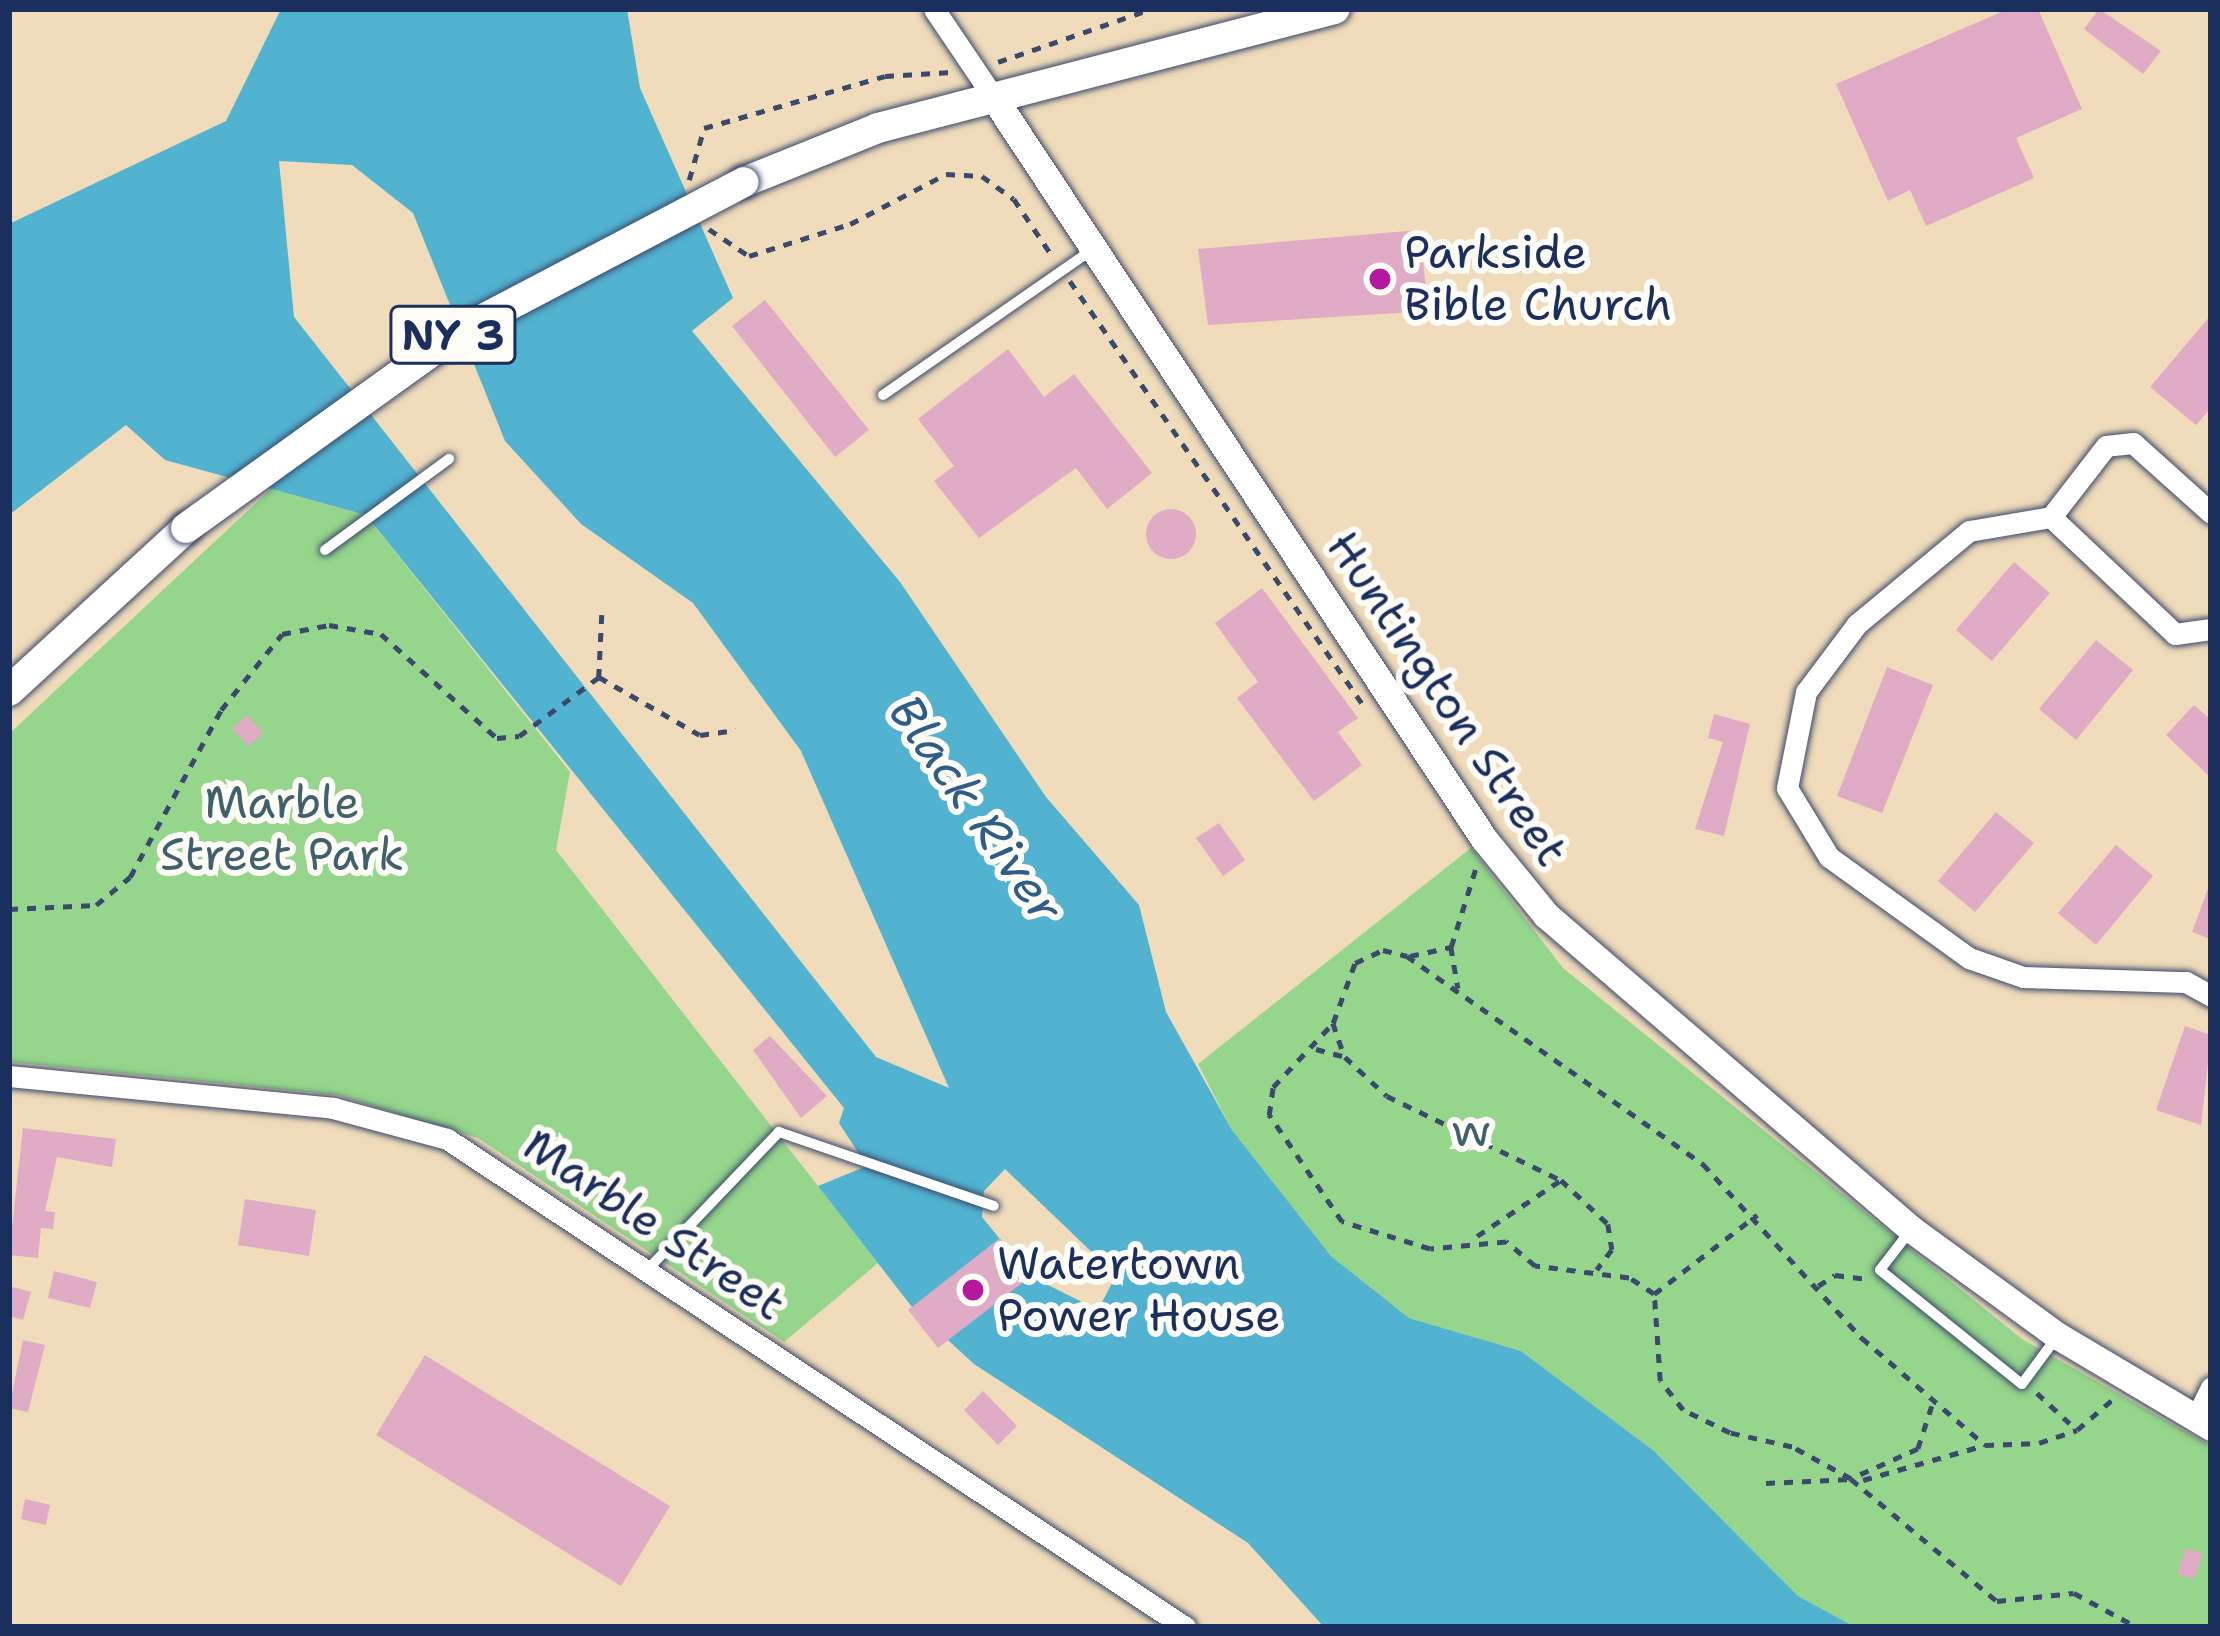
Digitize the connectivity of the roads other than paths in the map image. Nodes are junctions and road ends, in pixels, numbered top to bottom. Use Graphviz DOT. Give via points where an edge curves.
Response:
graph roads {
  1 [pos="934,9"];
  2 [pos="1335,9"];
  3 [pos="992,95"];
  4 [pos="1093,249"];
  5 [pos="883,395"];
  6 [pos="449,459"];
  7 [pos="2211,513"];
  8 [pos="2051,517"];
  9 [pos="325,550"];
  10 [pos="2211,629"];
  11 [pos="18,683"];
  12 [pos="2211,996"];
  13 [pos="9,1076"];
  14 [pos="994,1206"];
  15 [pos="1912,1228"];
  16 [pos="649,1268"];
  17 [pos="2058,1336"];
  18 [pos="2211,1387"];
  19 [pos="2203,1422"];
  20 [pos="1185,1627"];
  1 -- 3 [label="street, Huntington Street"];
  2 -- 3 [label="main road, NY 3"];
  3 -- 4 [label="street, Huntington Street"];
  3 -- 11 [label="main road, NY 3, bridge" via="744,182 462,330 186,528"];
  4 -- 5 [label="lane"];
  4 -- 15 [label="street, Huntington Street" via="1475,848 1663,1025"];
  6 -- 9 [label="lane"];
  7 -- 8 [label="street" via="2133,443 2107,446"];
  8 -- 10 [label="street" via="2175,634"];
  8 -- 12 [label="street" via="1969,531 1857,624 1806,692 1787,788 1829,857 1969,958 2023,977 2186,982"];
  13 -- 16 [label="street, Marble Street" via="228,1093 416,1127 488,1160"];
  14 -- 16 [label="lane" via="841,1145 779,1132"];
  15 -- 17 [label="street, Huntington Street"];
  15 -- 17 [label="lane" via="1880,1270 2022,1384"];
  16 -- 20 [label="street, Marble Street"];
  17 -- 19 [label="street, Huntington Street"];
  18 -- 19 [label="street"];
}
